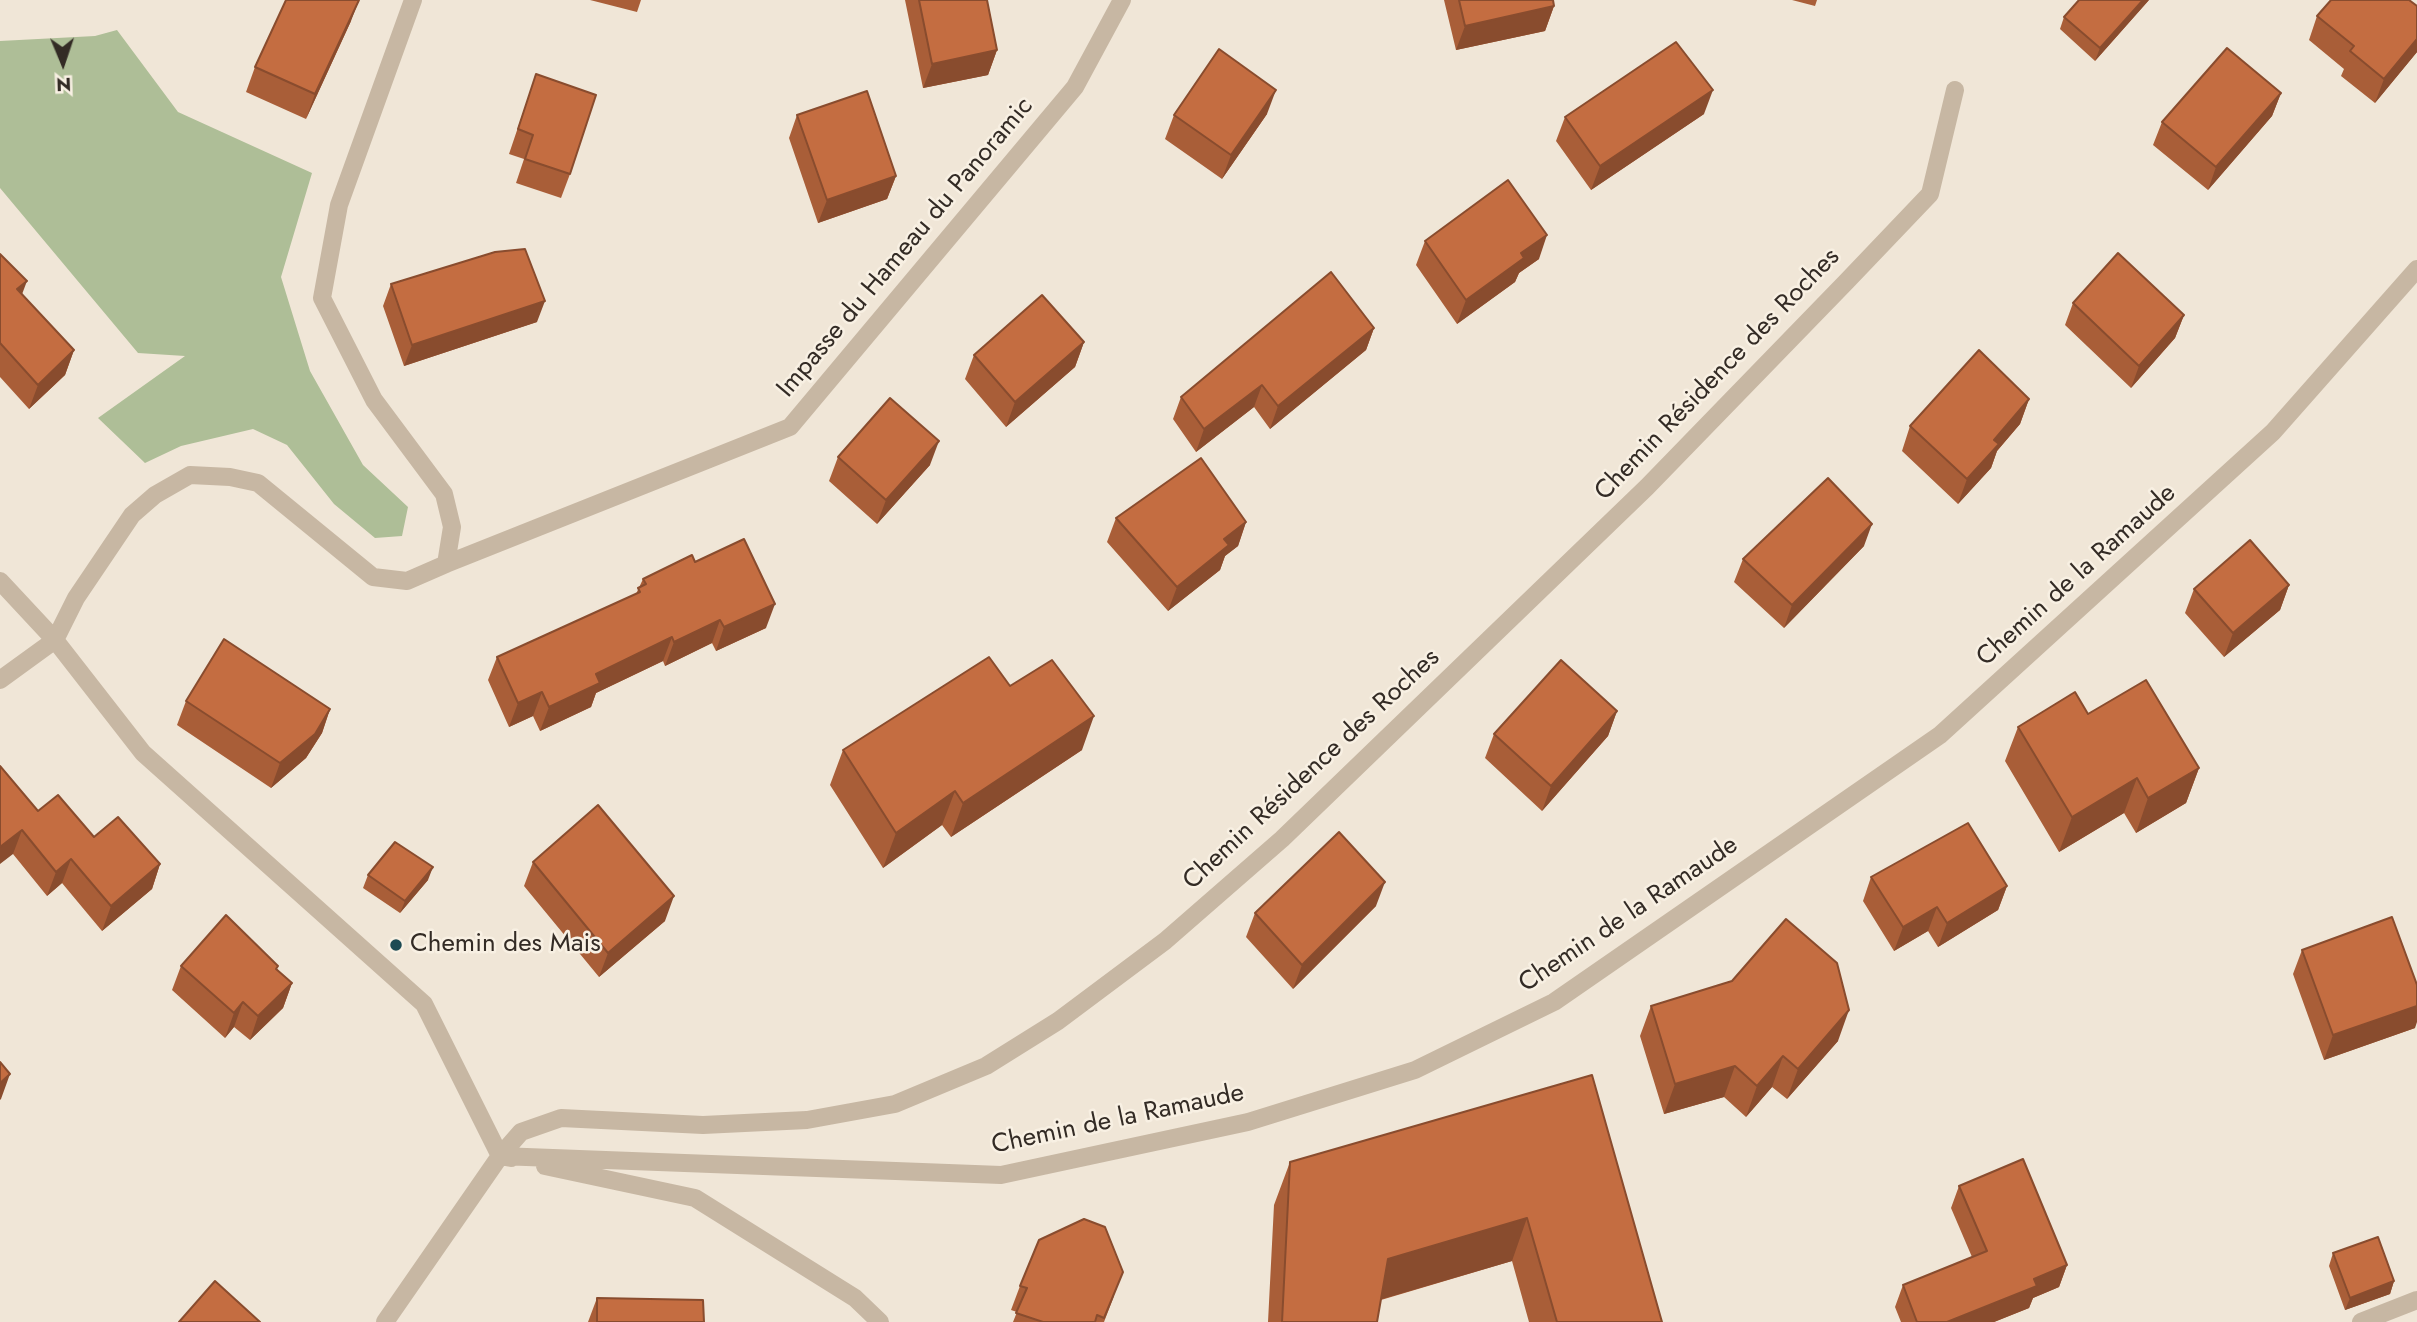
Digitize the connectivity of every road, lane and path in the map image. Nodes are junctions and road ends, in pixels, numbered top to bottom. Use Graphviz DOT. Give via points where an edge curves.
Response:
graph roads {
  1 [pos="413,0"];
  2 [pos="1122,0"];
  3 [pos="1955,90"];
  4 [pos="2417,269"];
  5 [pos="446,564"];
  6 [pos="0,581"];
  7 [pos="55,640"];
  8 [pos="0,680"];
  9 [pos="499,1156"];
  10 [pos="2417,1300"];
  11 [pos="385,1322"];
  12 [pos="880,1322"];
  13 [pos="2361,1322"];
  1 -- 5 [label="street" via="339,205 322,298 374,400 444,494 452,527"];
  2 -- 5 [label="street, Impasse du Hameau du Panoramic" via="1075,87 790,427"];
  3 -- 9 [label="street, Chemin Résidence des Roches" via="1930,194 1837,291 1647,487 1282,839 1166,941 1058,1021 986,1066 895,1104 807,1120 703,1125 561,1118 521,1132"];
  4 -- 9 [label="street, Chemin de la Ramaude" via="2273,432 1940,735 1554,1002 1415,1070 1248,1122 1001,1175"];
  5 -- 7 [label="street, Impasse du Hameau du Panoramic" via="407,582 373,578 258,484 190,475 132,515 76,598"];
  6 -- 7 [label="street"];
  7 -- 8 [label="street"];
  7 -- 9 [label="street" via="143,753 424,1004"];
  9 -- 11 [label="street, Chemin Résidence des Roches"];
  9 -- 12 [label="street" via="695,1198 855,1298"];
  10 -- 13 [label="street"];
}
